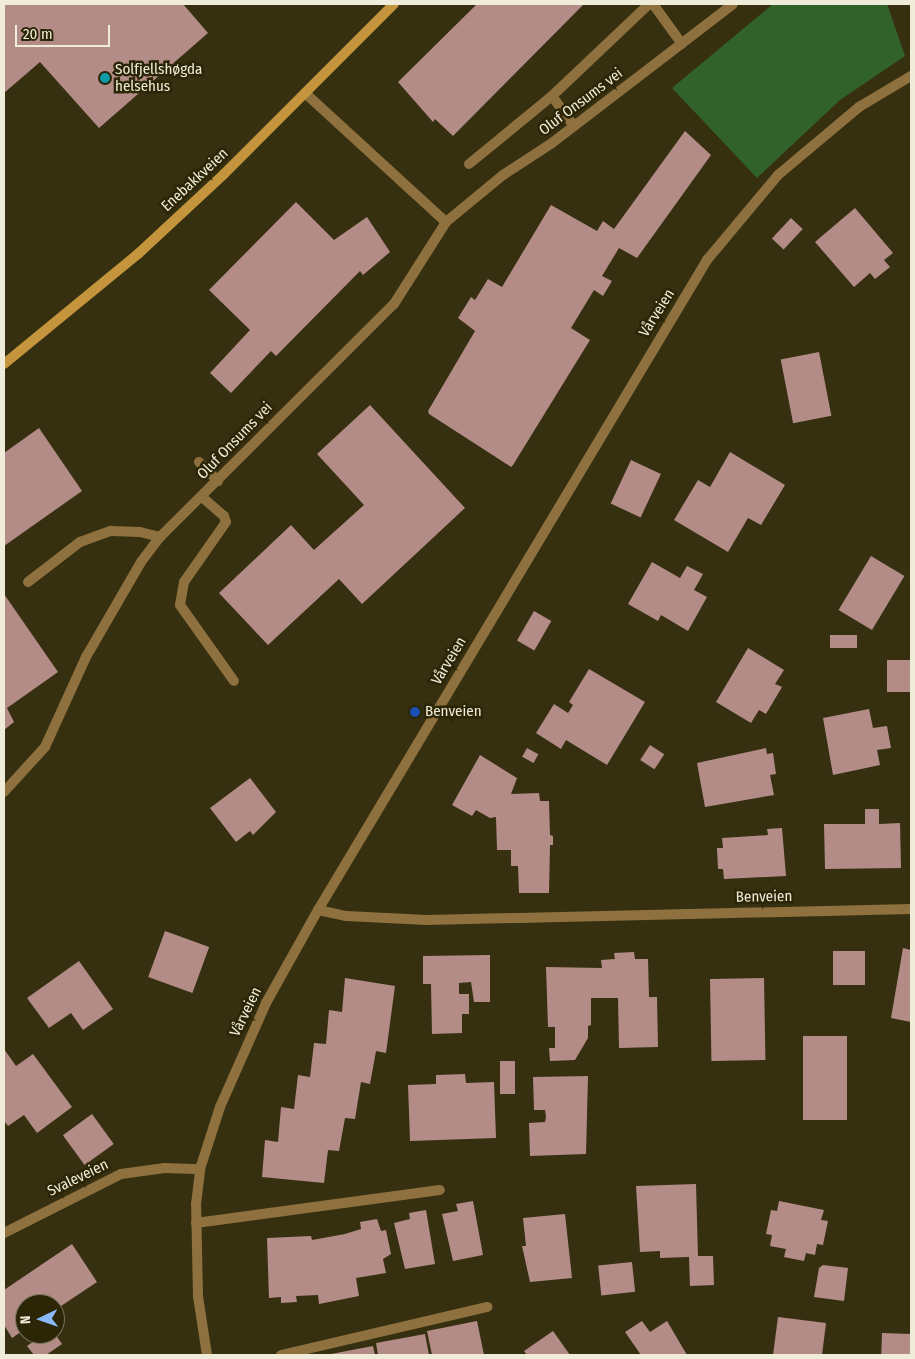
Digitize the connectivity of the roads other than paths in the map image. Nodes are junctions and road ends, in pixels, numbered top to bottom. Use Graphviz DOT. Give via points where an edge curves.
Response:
graph roads {
  1 [pos="394,4"];
  2 [pos="649,4"];
  3 [pos="653,4"];
  4 [pos="733,4"];
  5 [pos="682,44"];
  6 [pos="910,80"];
  7 [pos="305,93"];
  8 [pos="552,96"];
  9 [pos="574,126"];
  10 [pos="469,164"];
  11 [pos="446,222"];
  12 [pos="4,364"];
  13 [pos="199,462"];
  14 [pos="218,482"];
  15 [pos="202,497"];
  16 [pos="160,537"];
  17 [pos="28,582"];
  18 [pos="234,681"];
  19 [pos="4,792"];
  20 [pos="911,909"];
  21 [pos="318,910"];
  22 [pos="200,1169"];
  23 [pos="440,1190"];
  24 [pos="196,1223"];
  25 [pos="4,1233"];
  26 [pos="488,1307"];
  27 [pos="207,1355"];
  28 [pos="281,1355"];
  1 -- 7 [label="main road, Enebakkveien"];
  2 -- 8 [label="street"];
  3 -- 5 [label="street"];
  4 -- 5 [label="street, Oluf Onsums vei"];
  5 -- 9 [label="street, Oluf Onsums vei"];
  6 -- 21 [label="street, Vårveien" via="860,107 778,175 707,260"];
  7 -- 11 [label="street"];
  7 -- 12 [label="main road, Enebakkveien" via="138,254"];
  8 -- 9 [label="street"];
  8 -- 10 [label="street"];
  9 -- 11 [label="street, Oluf Onsums vei" via="503,175"];
  11 -- 14 [label="street, Oluf Onsums vei" via="394,304"];
  13 -- 14 [label="street"];
  14 -- 15 [label="street, Oluf Onsums vei"];
  15 -- 16 [label="street, Oluf Onsums vei"];
  15 -- 18 [label="street" via="224,516 226,522 184,582 180,605"];
  16 -- 17 [label="street" via="140,532 111,531 80,542"];
  16 -- 19 [label="street, Oluf Onsums vei" via="142,562 66,696 45,747"];
  20 -- 21 [label="street, Benveien" via="427,920 346,916"];
  21 -- 22 [label="street, Vårveien" via="242,1053"];
  22 -- 24 [label="street, Vårveien"];
  22 -- 25 [label="street, Svaleveien" via="165,1168 121,1174"];
  23 -- 24 [label="street"];
  24 -- 27 [label="street, Vårveien" via="198,1296"];
  26 -- 28 [label="street"];
}
